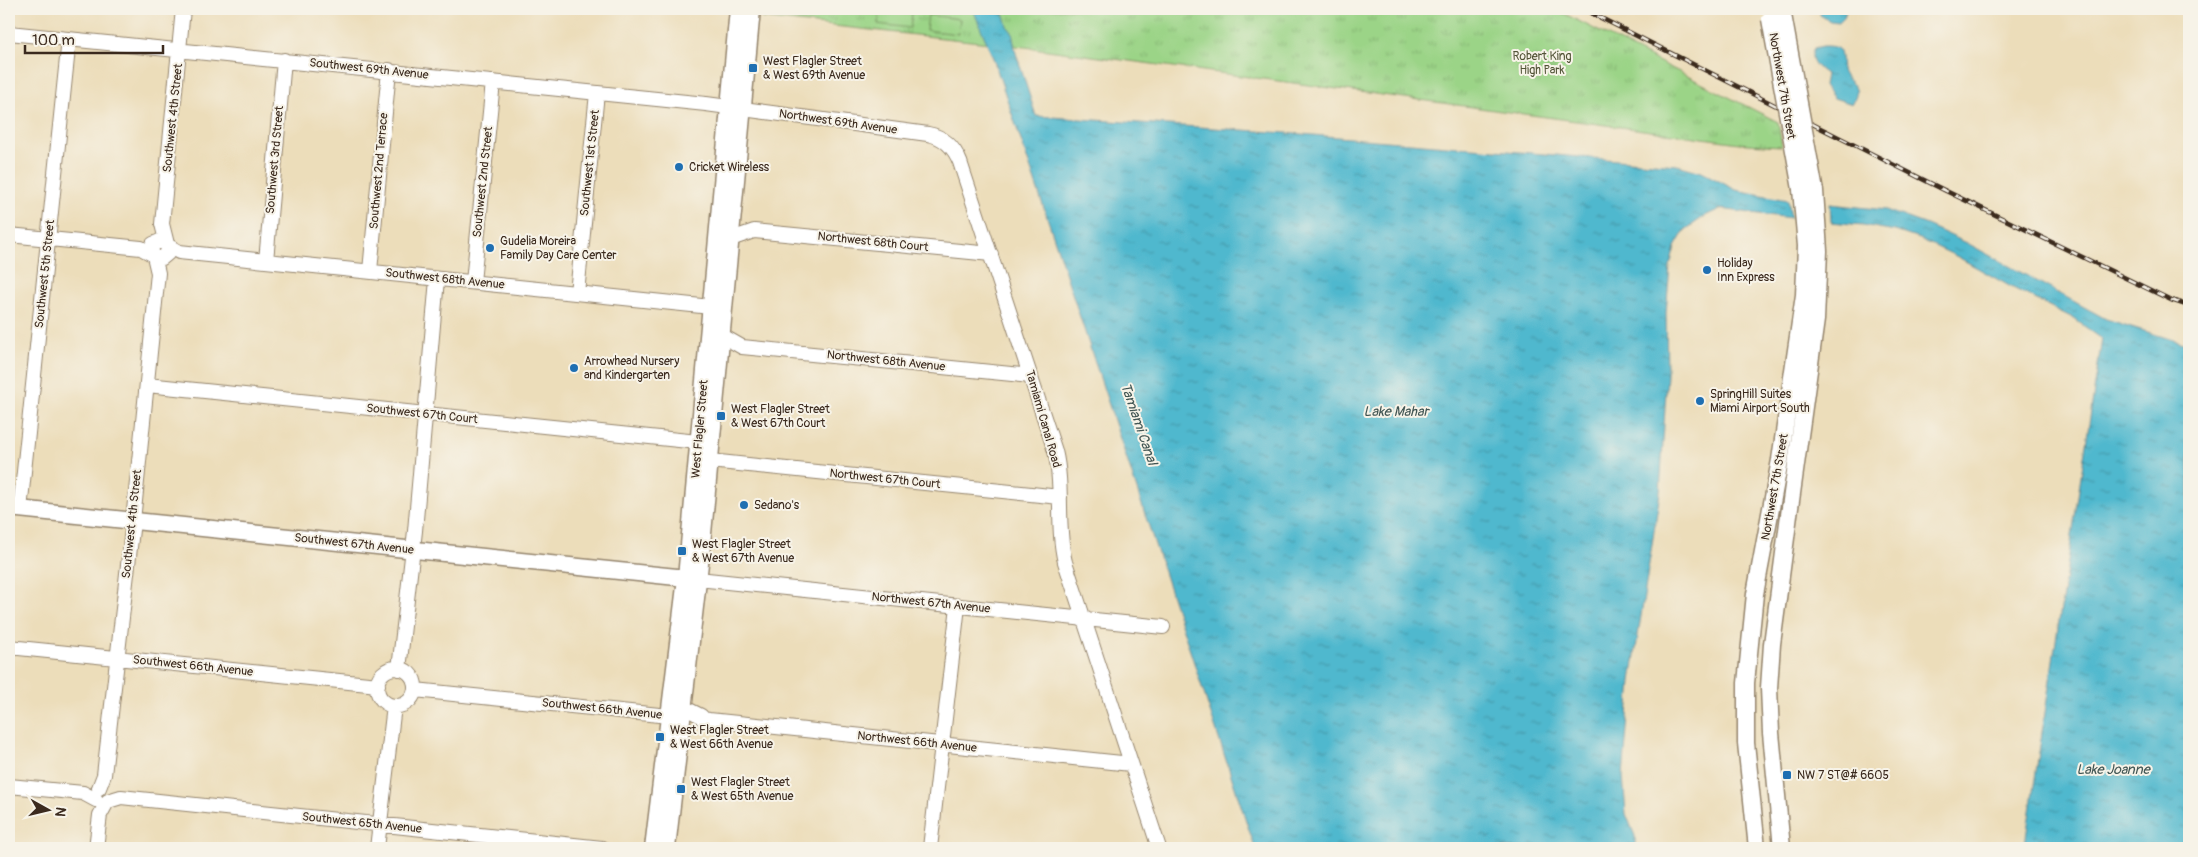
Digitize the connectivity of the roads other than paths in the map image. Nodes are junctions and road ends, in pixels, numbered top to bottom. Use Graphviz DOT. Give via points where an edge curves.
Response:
graph roads {
  1 [pos="183,9"];
  2 [pos="738,9"];
  3 [pos="752,9"];
  4 [pos="1776,13"];
  5 [pos="9,32"];
  6 [pos="69,39"];
  7 [pos="179,50"];
  8 [pos="284,60"];
  9 [pos="389,70"];
  10 [pos="493,82"];
  11 [pos="597,93"];
  12 [pos="736,108"];
  13 [pos="945,141"];
  14 [pos="1808,190"];
  15 [pos="732,219"];
  16 [pos="754,231"];
  17 [pos="9,235"];
  18 [pos="48,239"];
  19 [pos="731,239"];
  20 [pos="160,250"];
  21 [pos="991,254"];
  22 [pos="266,261"];
  23 [pos="370,271"];
  24 [pos="438,278"];
  25 [pos="473,282"];
  26 [pos="577,293"];
  27 [pos="711,307"];
  28 [pos="721,335"];
  29 [pos="742,347"];
  30 [pos="720,355"];
  31 [pos="1031,376"];
  32 [pos="147,385"];
  33 [pos="425,414"];
  34 [pos="698,442"];
  35 [pos="710,461"];
  36 [pos="1060,497"];
  37 [pos="15,509"];
  38 [pos="133,521"];
  39 [pos="413,550"];
  40 [pos="692,578"];
  41 [pos="958,606"];
  42 [pos="1084,619"];
  43 [pos="1163,627"];
  44 [pos="9,647"];
  45 [pos="118,659"];
  46 [pos="399,669"];
  47 [pos="378,685"];
  48 [pos="415,690"];
  49 [pos="394,706"];
  50 [pos="683,708"];
  51 [pos="703,719"];
  52 [pos="675,721"];
  53 [pos="942,744"];
  54 [pos="1131,764"];
  55 [pos="9,786"];
  56 [pos="103,793"];
  57 [pos="380,824"];
  58 [pos="96,848"];
  59 [pos="377,848"];
  60 [pos="602,848"];
  61 [pos="653,848"];
  62 [pos="666,848"];
  63 [pos="930,848"];
  64 [pos="1159,848"];
  65 [pos="1757,848"];
  66 [pos="1782,848"];
  1 -- 7 [label="street, Southwest 4th Street"];
  2 -- 12 [label="main road, West Flagler Street"];
  3 -- 12 [label="main road, West Flagler Street"];
  4 -- 14 [label="main road, Northwest 7th Street, bridge"];
  5 -- 6 [label="street, Southwest 69th Avenue"];
  6 -- 7 [label="street, Southwest 69th Avenue"];
  6 -- 18 [label="street, Southwest 5th Street"];
  7 -- 8 [label="street, Southwest 69th Avenue"];
  7 -- 20 [label="street, Southwest 4th Street"];
  8 -- 9 [label="street, Southwest 69th Avenue"];
  8 -- 22 [label="street, Southwest 3rd Street"];
  9 -- 10 [label="street, Southwest 69th Avenue"];
  9 -- 23 [label="street, Southwest 2nd Terrace"];
  10 -- 11 [label="street, Southwest 69th Avenue"];
  10 -- 25 [label="street, Southwest 2nd Street"];
  11 -- 12 [label="street, Southwest 69th Avenue"];
  11 -- 26 [label="street, Southwest 1st Street"];
  12 -- 13 [label="street, Northwest 69th Avenue" via="928,134"];
  12 -- 15 [label="main road, West Flagler Street"];
  12 -- 27 [label="main road, West Flagler Street"];
  13 -- 21 [label="street, Tamiami Canal Road" via="960,162"];
  14 -- 65 [label="main road, Northwest 7th Street" via="1804,295 1782,451 1755,594 1746,675 1746,736"];
  14 -- 66 [label="main road, Northwest 7th Street" via="1819,251 1816,320 1772,644 1770,688"];
  15 -- 16 [label="street, Northwest 68th Court"];
  15 -- 19 [label="main road, West Flagler Street"];
  16 -- 19 [label="street, Northwest 68th Court"];
  16 -- 21 [label="street, Northwest 68th Court"];
  17 -- 18 [label="street, Southwest 68th Avenue"];
  18 -- 20 [label="street, Southwest 68th Avenue"];
  18 -- 37 [label="street, Southwest 5th Street"];
  19 -- 28 [label="main road, West Flagler Street"];
  20 -- 22 [label="street, Southwest 68th Avenue"];
  20 -- 32 [label="street, Southwest 4th Street"];
  21 -- 31 [label="street, Tamiami Canal Road"];
  22 -- 23 [label="street, Southwest 68th Avenue"];
  23 -- 24 [label="street, Southwest 68th Avenue"];
  24 -- 25 [label="street, Southwest 68th Avenue"];
  24 -- 33 [label="street"];
  25 -- 26 [label="street, Southwest 68th Avenue"];
  26 -- 27 [label="street, Southwest 68th Avenue"];
  27 -- 34 [label="main road, West Flagler Street"];
  28 -- 29 [label="street, Northwest 68th Avenue"];
  28 -- 30 [label="main road, West Flagler Street"];
  29 -- 30 [label="street, Northwest 68th Avenue"];
  29 -- 31 [label="street, Northwest 68th Avenue"];
  30 -- 35 [label="main road, West Flagler Street"];
  31 -- 36 [label="street, Tamiami Canal Road" via="1056,457"];
  32 -- 33 [label="street, Southwest 67th Court"];
  32 -- 38 [label="street, Southwest 4th Street"];
  33 -- 34 [label="street, Southwest 67th Court"];
  33 -- 39 [label="street"];
  34 -- 40 [label="main road, West Flagler Street"];
  35 -- 36 [label="street, Northwest 67th Court"];
  35 -- 40 [label="main road, West Flagler Street"];
  36 -- 42 [label="street, Tamiami Canal Road" via="1061,547"];
  37 -- 38 [label="main road, Southwest 67th Avenue"];
  38 -- 39 [label="main road, Southwest 67th Avenue"];
  38 -- 45 [label="street, Southwest 4th Street"];
  39 -- 40 [label="main road, Southwest 67th Avenue"];
  39 -- 46 [label="street"];
  40 -- 41 [label="street, Northwest 67th Avenue"];
  40 -- 50 [label="main road, West Flagler Street"];
  40 -- 52 [label="main road, West Flagler Street"];
  41 -- 42 [label="street, Northwest 67th Avenue"];
  41 -- 53 [label="street"];
  42 -- 43 [label="street, Northwest 67th Avenue"];
  42 -- 54 [label="street, Tamiami Canal Road"];
  44 -- 45 [label="street, Southwest 66th Avenue"];
  45 -- 47 [label="street, Southwest 66th Avenue"];
  45 -- 56 [label="street, Southwest 4th Street"];
  46 -- 47 [label="street" via="383,674"];
  46 -- 48 [label="street" via="411,676"];
  47 -- 49 [label="street" via="382,699"];
  48 -- 49 [label="street" via="408,702"];
  48 -- 52 [label="street, Southwest 66th Avenue"];
  49 -- 57 [label="street"];
  50 -- 51 [label="street, Northwest 66th Avenue"];
  50 -- 52 [label="main road, West Flagler Street"];
  51 -- 52 [label="street, Northwest 66th Avenue" via="699,722"];
  51 -- 53 [label="street, Northwest 66th Avenue"];
  52 -- 61 [label="main road, West Flagler Street"];
  52 -- 62 [label="main road, West Flagler Street"];
  53 -- 54 [label="street, Northwest 66th Avenue"];
  53 -- 63 [label="street"];
  54 -- 64 [label="street, Tamiami Canal Road"];
  55 -- 56 [label="street, Southwest 65th Avenue"];
  56 -- 57 [label="street, Southwest 65th Avenue"];
  56 -- 58 [label="street, Southwest 4th Street"];
  57 -- 59 [label="street"];
  57 -- 60 [label="street, Southwest 65th Avenue"];
}
